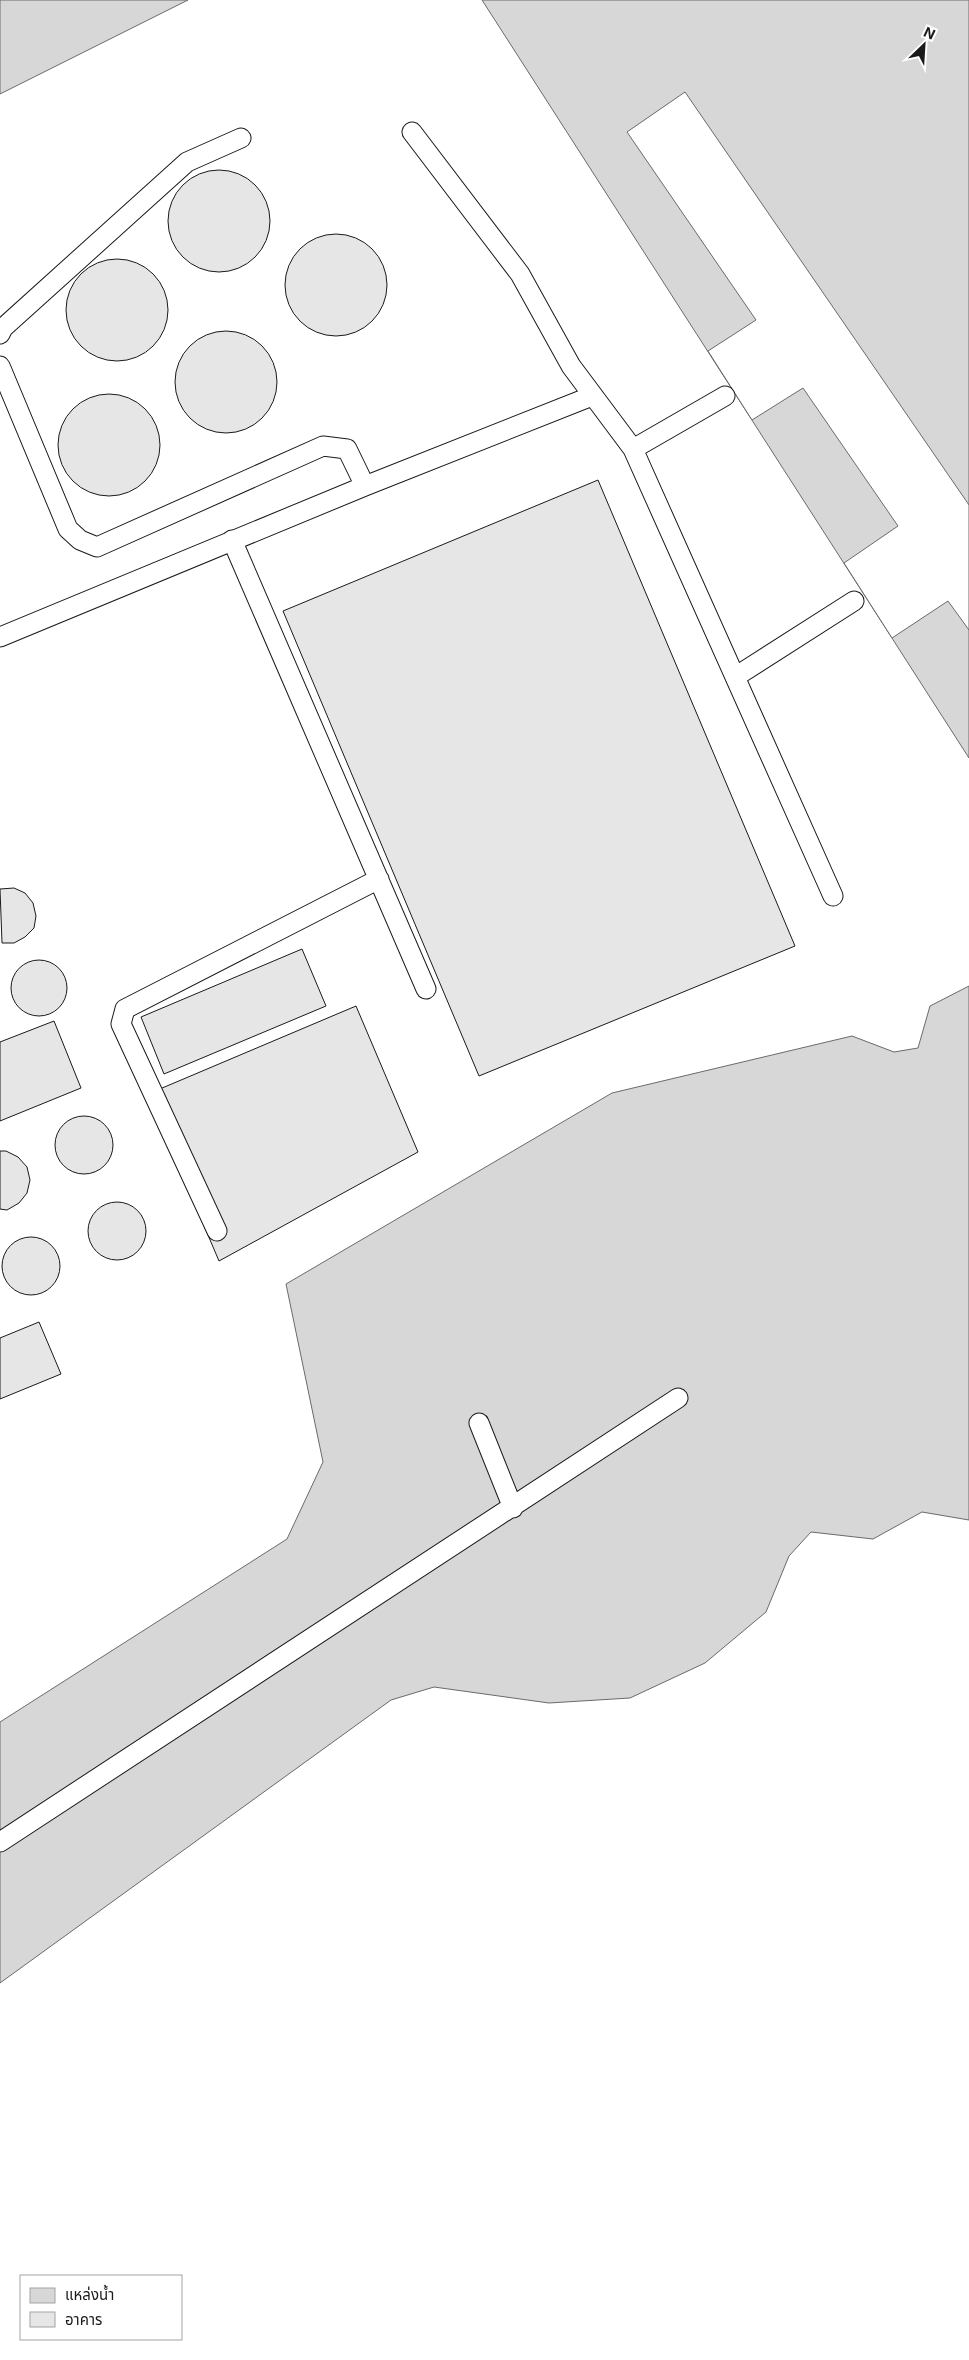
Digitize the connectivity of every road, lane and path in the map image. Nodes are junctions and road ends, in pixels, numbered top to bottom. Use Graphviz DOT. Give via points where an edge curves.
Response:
graph roads {
  1 [pos="412,132"];
  2 [pos="240,138"];
  3 [pos="0,334"];
  4 [pos="0,366"];
  5 [pos="592,396"];
  6 [pos="725,396"];
  7 [pos="633,449"];
  8 [pos="365,486"];
  9 [pos="232,540"];
  10 [pos="854,601"];
  11 [pos="0,637"];
  12 [pos="735,678"];
  13 [pos="379,879"];
  14 [pos="833,896"];
  15 [pos="426,989"];
  16 [pos="217,1231"];
  17 [pos="678,1398"];
  18 [pos="479,1423"];
  19 [pos="513,1508"];
  20 [pos="0,1842"];
  1 -- 5 [label="lane" via="520,274 571,366"];
  2 -- 3 [label="lane" via="187,162"];
  4 -- 8 [label="lane" via="68,529 80,540 96,547 323,446 347,449"];
  5 -- 7 [label="lane"];
  5 -- 8 [label="lane"];
  6 -- 7 [label="lane"];
  7 -- 12 [label="lane"];
  8 -- 9 [label="lane"];
  9 -- 11 [label="lane"];
  9 -- 13 [label="lane"];
  10 -- 12 [label="lane"];
  12 -- 14 [label="lane"];
  13 -- 15 [label="lane"];
  13 -- 16 [label="lane" via="126,1009 121,1024"];
  17 -- 19 [label="lane"];
  18 -- 19 [label="lane"];
  19 -- 20 [label="lane"];
}
